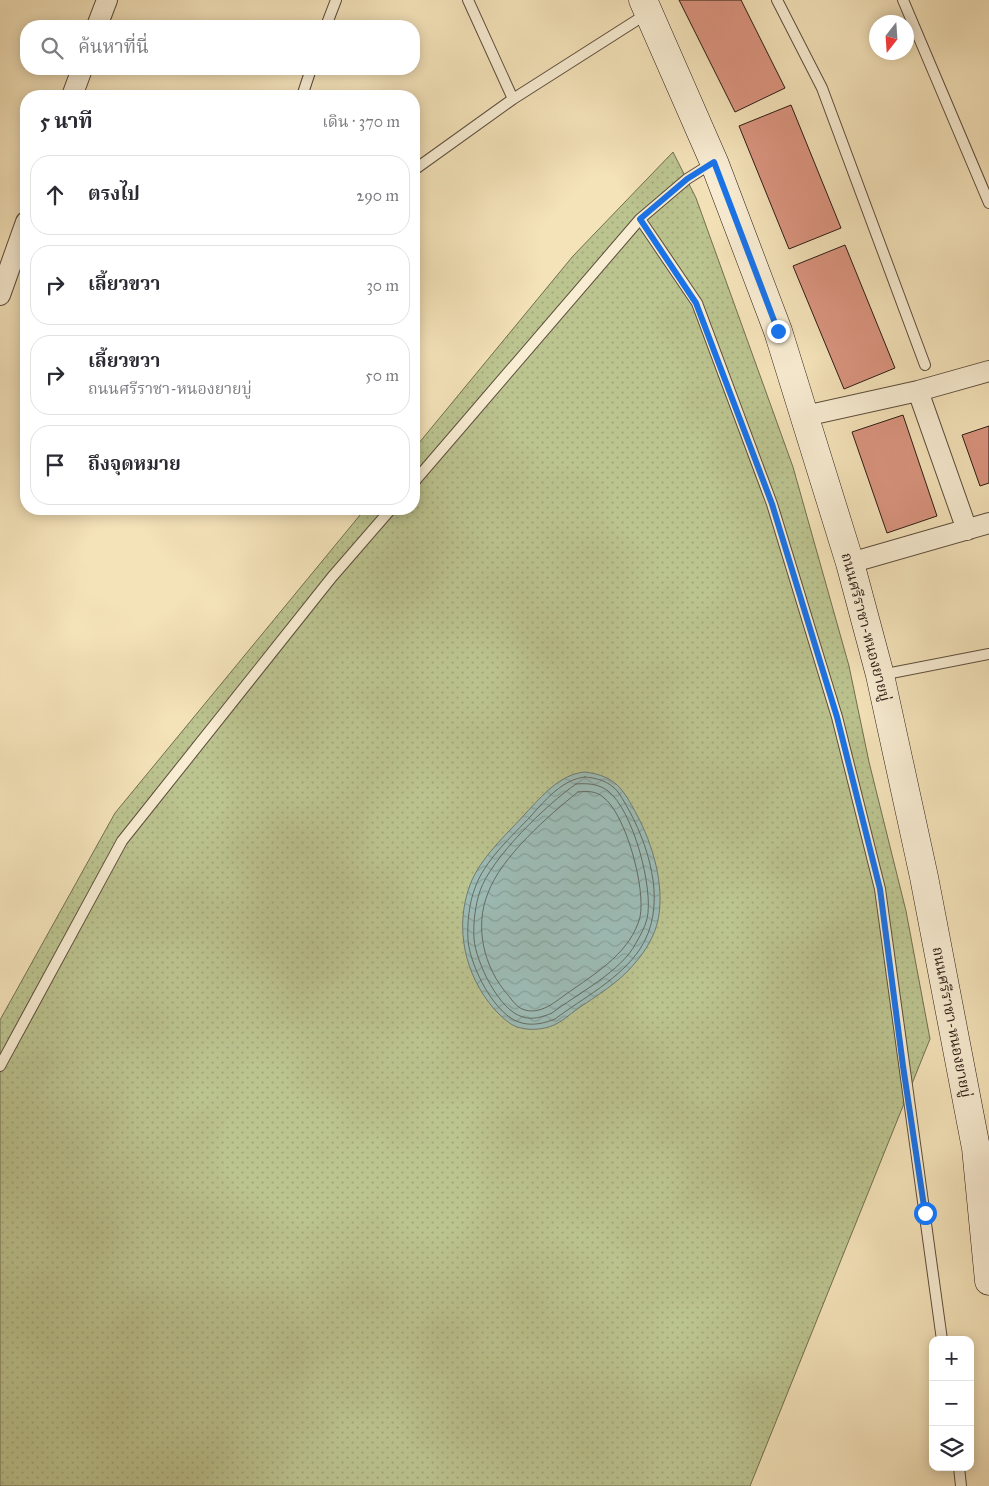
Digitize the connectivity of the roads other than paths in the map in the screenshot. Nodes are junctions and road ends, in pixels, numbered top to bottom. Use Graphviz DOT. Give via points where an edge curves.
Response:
graph roads {
  1 [pos="107,0"];
  2 [pos="336,0"];
  3 [pos="468,0"];
  4 [pos="778,0"];
  5 [pos="903,0"];
  6 [pos="646,6"];
  7 [pos="99,20"];
  8 [pos="328,20"];
  9 [pos="80,75"];
  10 [pos="309,75"];
  11 [pos="74,90"];
  12 [pos="304,90"];
  13 [pos="513,99"];
  14 [pos="714,162"];
  15 [pos="420,166"];
  16 [pos="989,203"];
  17 [pos="640,219"];
  18 [pos="20,239"];
  19 [pos="0,295"];
  20 [pos="925,365"];
  21 [pos="989,371"];
  22 [pos="918,391"];
  23 [pos="805,416"];
  24 [pos="420,475"];
  25 [pos="386,515"];
  26 [pos="989,523"];
  27 [pos="968,530"];
  28 [pos="850,563"];
  29 [pos="989,654"];
  30 [pos="880,675"];
  31 [pos="0,1066"];
  32 [pos="985,1200"];
  33 [pos="989,1281"];
  34 [pos="941,1336"];
  35 [pos="959,1471"];
  36 [pos="961,1486"];
  1 -- 7 [label="street"];
  2 -- 8 [label="lane"];
  3 -- 13 [label="lane"];
  4 -- 20 [label="lane" via="822,88"];
  5 -- 16 [label="lane"];
  6 -- 13 [label="lane"];
  6 -- 14 [label="main road, ถนนศรีราชา-หนองยายบู่"];
  9 -- 11 [label="street"];
  10 -- 12 [label="lane"];
  13 -- 15 [label="lane"];
  14 -- 17 [label="lane" via="687,179"];
  14 -- 23 [label="main road, ถนนศรีราชา-หนองยายบู่" via="778,331"];
  17 -- 24 [label="lane"];
  17 -- 34 [label="lane" via="696,303 772,504 837,717 880,889"];
  18 -- 19 [label="street"];
  21 -- 22 [label="street"];
  22 -- 23 [label="street"];
  22 -- 27 [label="street"];
  23 -- 28 [label="main road, ถนนศรีราชา-หนองยายบู่"];
  25 -- 31 [label="lane" via="332,577 122,840"];
  26 -- 27 [label="street"];
  27 -- 28 [label="street"];
  28 -- 30 [label="main road, ถนนศรีราชา-หนองยายบู่"];
  29 -- 30 [label="lane"];
  30 -- 32 [label="main road, ถนนศรีราชา-หนองยายบู่" via="924,877"];
  32 -- 33 [label="main road, ถนนศรีราชา-หนองยายบู่"];
  35 -- 36 [label="lane"];
}
